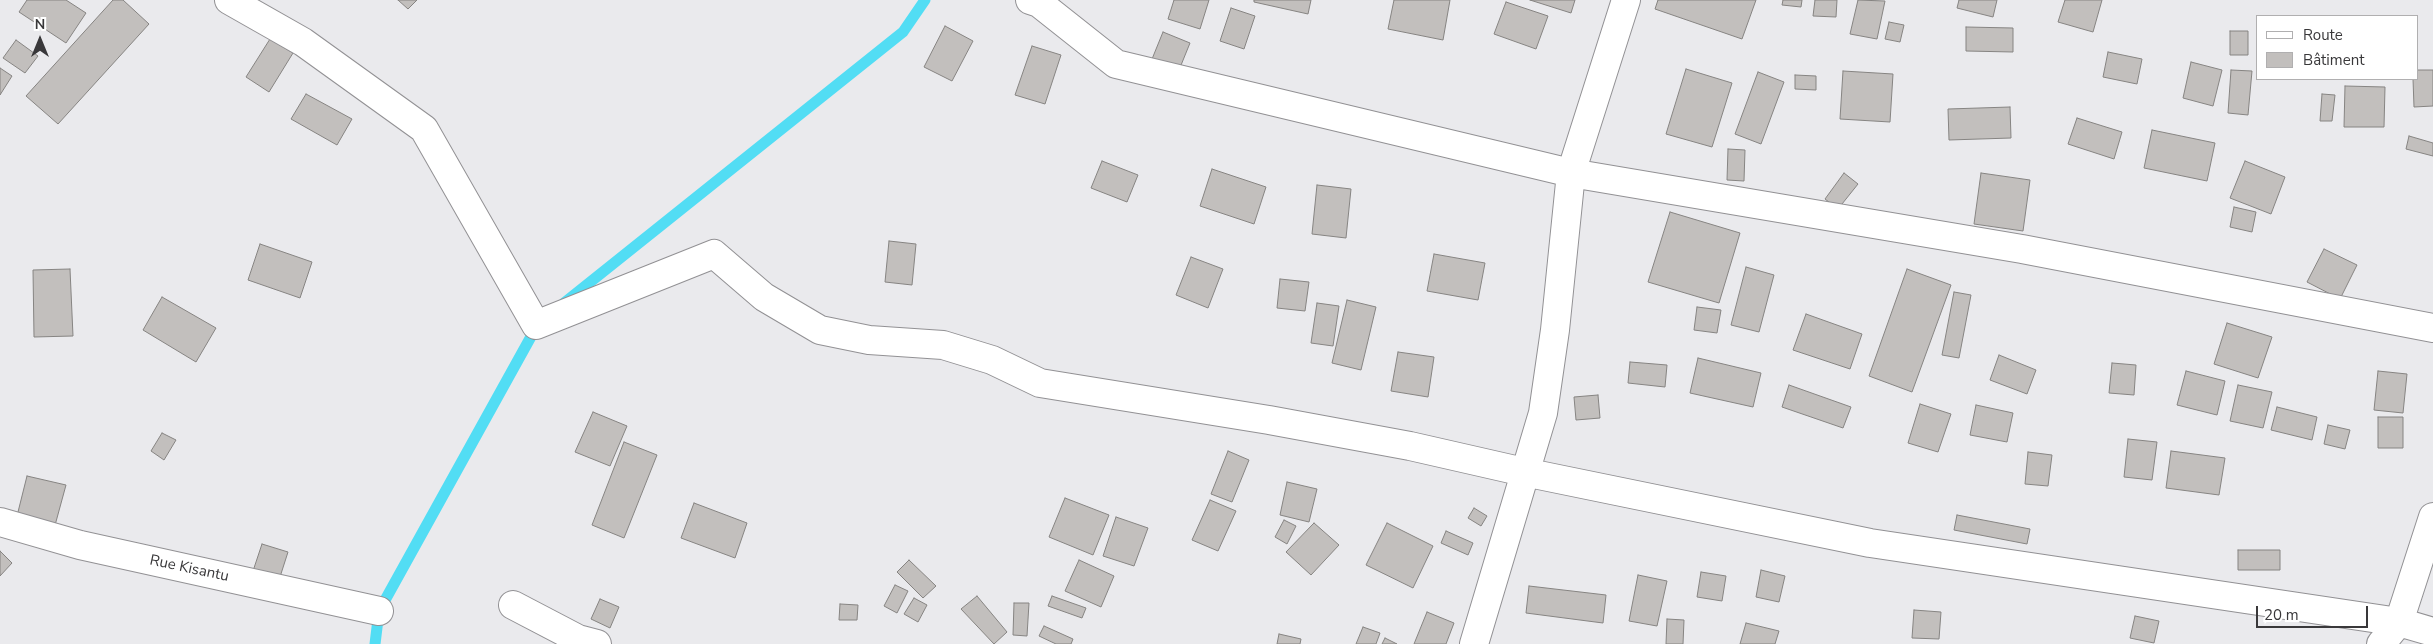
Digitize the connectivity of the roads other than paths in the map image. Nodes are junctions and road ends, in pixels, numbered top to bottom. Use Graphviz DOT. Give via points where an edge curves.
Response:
graph roads {
  1 [pos="229,0"];
  2 [pos="1030,0"];
  3 [pos="1626,0"];
  4 [pos="1571,173"];
  5 [pos="2433,328"];
  6 [pos="1524,472"];
  7 [pos="2433,516"];
  8 [pos="0,522"];
  9 [pos="513,605"];
  10 [pos="378,611"];
  11 [pos="2399,622"];
  12 [pos="2433,632"];
  13 [pos="597,644"];
  14 [pos="1474,644"];
  15 [pos="2380,644"];
  1 -- 6 [label="street" via="303,42 424,129 536,325 714,254 764,297 820,330 869,340 943,345 992,360 1040,383 1269,420 1410,446"];
  2 -- 4 [label="street" via="1039,3 1116,64"];
  3 -- 4 [label="street"];
  4 -- 5 [label="street" via="2022,248"];
  4 -- 6 [label="street" via="1555,330 1542,413"];
  6 -- 11 [label="street" via="1870,543"];
  6 -- 14 [label="street"];
  7 -- 11 [label="street"];
  8 -- 10 [label="street, Rue Kisantu" via="80,545"];
  9 -- 13 [label="street" via="578,640"];
  11 -- 12 [label="street"];
  11 -- 15 [label="street"];
}
